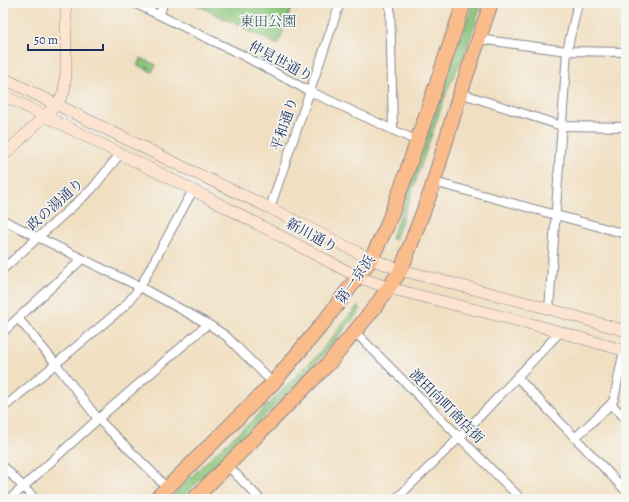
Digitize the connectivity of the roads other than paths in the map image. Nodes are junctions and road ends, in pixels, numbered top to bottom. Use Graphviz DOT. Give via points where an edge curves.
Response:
graph roads {
  1 [pos="66,3"];
  2 [pos="134,3"];
  3 [pos="164,3"];
  4 [pos="340,3"];
  5 [pos="390,3"];
  6 [pos="464,3"];
  7 [pos="491,3"];
  8 [pos="578,3"];
  9 [pos="160,15"];
  10 [pos="478,39"];
  11 [pos="567,51"];
  12 [pos="626,52"];
  13 [pos="3,78"];
  14 [pos="309,91"];
  15 [pos="460,93"];
  16 [pos="3,95"];
  17 [pos="57,104"];
  18 [pos="44,117"];
  19 [pos="562,126"];
  20 [pos="626,127"];
  21 [pos="393,130"];
  22 [pos="417,141"];
  23 [pos="120,154"];
  24 [pos="3,156"];
  25 [pos="434,182"];
  26 [pos="193,190"];
  27 [pos="270,208"];
  28 [pos="556,216"];
  29 [pos="3,220"];
  30 [pos="626,234"];
  31 [pos="38,238"];
  32 [pos="371,258"];
  33 [pos="82,259"];
  34 [pos="3,269"];
  35 [pos="401,270"];
  36 [pos="358,277"];
  37 [pos="140,287"];
  38 [pos="389,288"];
  39 [pos="549,310"];
  40 [pos="18,318"];
  41 [pos="208,324"];
  42 [pos="626,331"];
  43 [pos="3,332"];
  44 [pos="355,332"];
  45 [pos="560,332"];
  46 [pos="625,351"];
  47 [pos="56,364"];
  48 [pos="517,377"];
  49 [pos="273,383"];
  50 [pos="611,404"];
  51 [pos="3,408"];
  52 [pos="98,419"];
  53 [pos="626,419"];
  54 [pos="460,437"];
  55 [pos="575,438"];
  56 [pos="227,465"];
  57 [pos="3,466"];
  58 [pos="23,486"];
  59 [pos="167,489"];
  60 [pos="626,491"];
  61 [pos="517,498"];
  62 [pos="10,499"];
  63 [pos="35,499"];
  64 [pos="156,499"];
  65 [pos="194,499"];
  66 [pos="260,499"];
  67 [pos="396,499"];
  1 -- 17 [label="main road" via="66,73 64,92"];
  2 -- 9 [label="street, 仲見世通り"];
  3 -- 9 [label="street"];
  4 -- 14 [label="street, 平和通り"];
  5 -- 21 [label="street"];
  6 -- 22 [label="highway, 第一京浜"];
  7 -- 10 [label="highway"];
  8 -- 11 [label="street"];
  9 -- 14 [label="street, 仲見世通り"];
  10 -- 11 [label="street"];
  10 -- 15 [label="highway"];
  11 -- 12 [label="street"];
  11 -- 19 [label="street"];
  13 -- 17 [label="main road, 新川通り"];
  14 -- 21 [label="street, 仲見世通り"];
  14 -- 27 [label="street, 平和通り"];
  15 -- 19 [label="street"];
  15 -- 25 [label="highway"];
  16 -- 18 [label="main road, 新川通り"];
  17 -- 18 [label="main road"];
  17 -- 27 [label="main road, 新川通り"];
  18 -- 23 [label="main road, 新川通り"];
  18 -- 24 [label="main road"];
  19 -- 20 [label="street"];
  19 -- 28 [label="street"];
  21 -- 22 [label="street, 仲見世通り"];
  22 -- 32 [label="highway, 第一京浜" via="386,228"];
  23 -- 26 [label="main road, 新川通り"];
  23 -- 31 [label="street, 政の湯通り" via="92,189"];
  25 -- 28 [label="street"];
  25 -- 35 [label="highway"];
  26 -- 36 [label="main road, 新川通り"];
  26 -- 37 [label="street"];
  27 -- 32 [label="main road, 新川通り"];
  28 -- 30 [label="street"];
  28 -- 39 [label="street"];
  29 -- 31 [label="street"];
  31 -- 33 [label="street"];
  31 -- 34 [label="street, 政の湯通り"];
  32 -- 35 [label="main road, 新川通り"];
  32 -- 36 [label="highway, 第一京浜"];
  33 -- 37 [label="street"];
  33 -- 40 [label="street"];
  35 -- 38 [label="highway"];
  35 -- 39 [label="main road, 新川通り"];
  36 -- 38 [label="main road, 新川通り"];
  36 -- 49 [label="highway, 第一京浜"];
  37 -- 41 [label="street"];
  37 -- 47 [label="street" via="126,305"];
  38 -- 44 [label="highway"];
  38 -- 45 [label="main road, 新川通り"];
  39 -- 42 [label="main road, 新川通り"];
  39 -- 45 [label="main road"];
  40 -- 43 [label="street"];
  40 -- 47 [label="street"];
  41 -- 49 [label="street" via="226,336"];
  41 -- 52 [label="street"];
  44 -- 54 [label="street, 渡田向町商店街"];
  44 -- 56 [label="highway" via="329,362"];
  45 -- 46 [label="main road, 新川通り"];
  45 -- 48 [label="street"];
  46 -- 50 [label="street"];
  47 -- 51 [label="street"];
  47 -- 52 [label="street"];
  48 -- 54 [label="street"];
  48 -- 55 [label="street"];
  49 -- 59 [label="highway, 第一京浜"];
  50 -- 53 [label="street"];
  50 -- 55 [label="street"];
  52 -- 58 [label="street"];
  52 -- 59 [label="street"];
  54 -- 61 [label="street, 渡田向町商店街"];
  54 -- 67 [label="street"];
  55 -- 60 [label="street"];
  56 -- 65 [label="highway"];
  56 -- 66 [label="street"];
  57 -- 58 [label="street"];
  58 -- 62 [label="street"];
  58 -- 63 [label="street"];
  59 -- 64 [label="highway, 第一京浜"];
}
